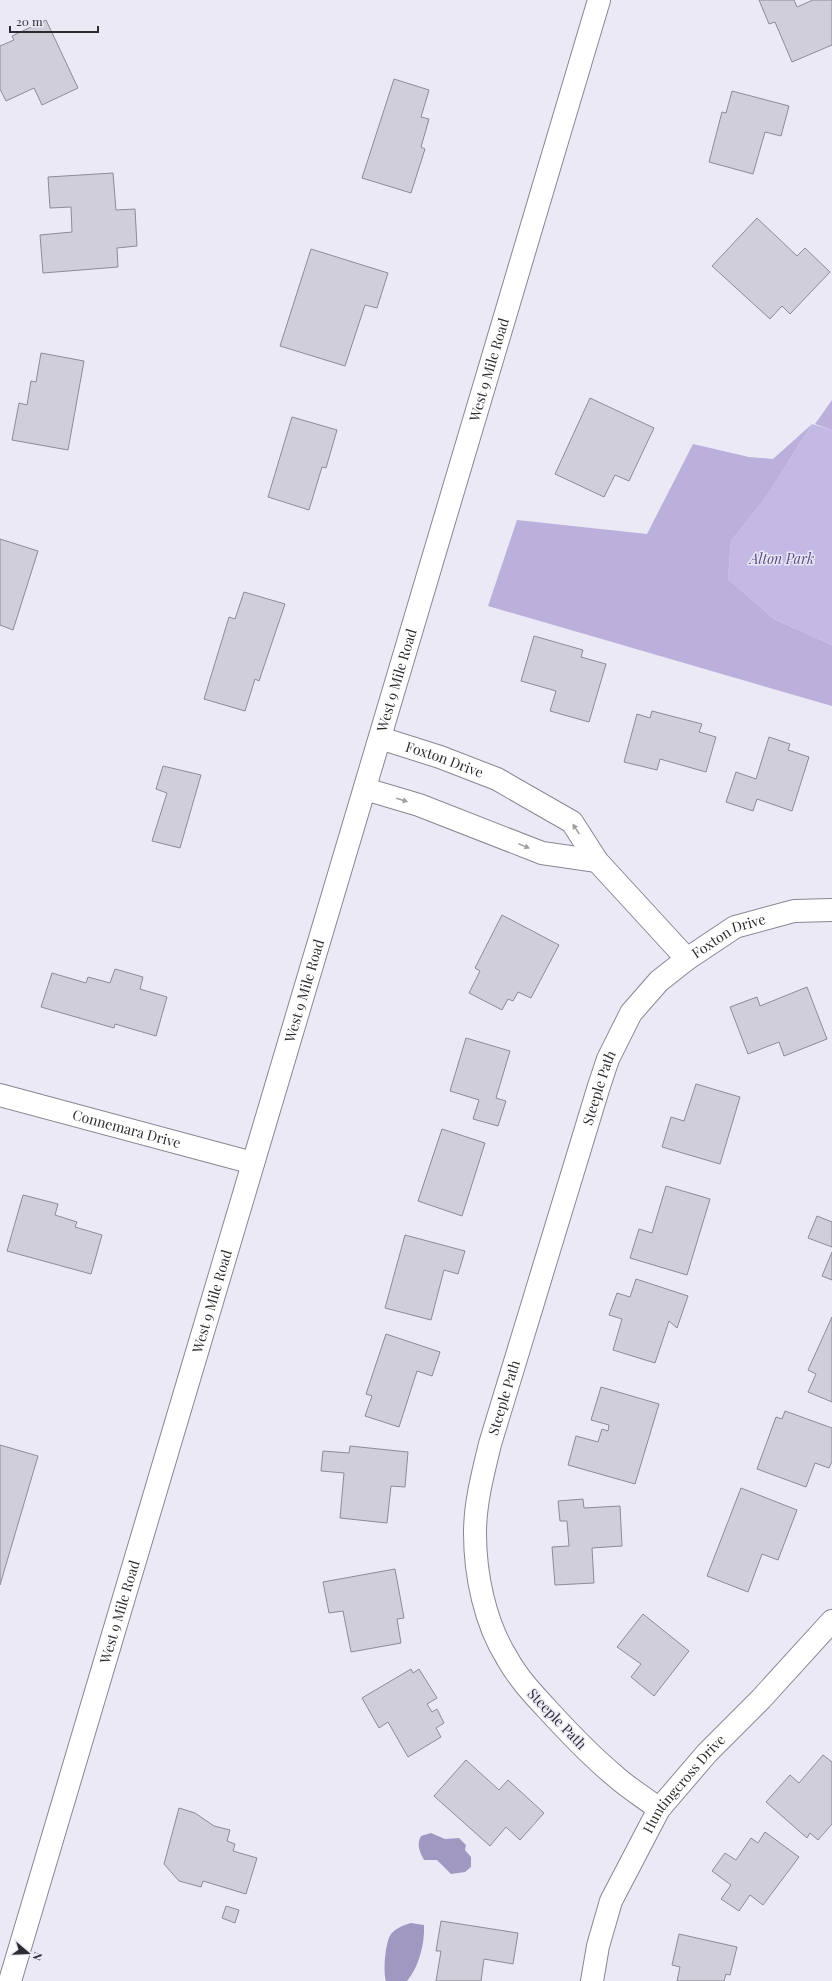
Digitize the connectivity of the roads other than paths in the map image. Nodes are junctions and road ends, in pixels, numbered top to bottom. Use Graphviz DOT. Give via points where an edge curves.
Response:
graph roads {
  1 [pos="599,0"];
  2 [pos="380,738"];
  3 [pos="365,789"];
  4 [pos="597,861"];
  5 [pos="832,910"];
  6 [pos="687,959"];
  7 [pos="0,1095"];
  8 [pos="253,1163"];
  9 [pos="832,1621"];
  10 [pos="659,1808"];
  11 [pos="10,1981"];
  12 [pos="592,1981"];
  1 -- 2 [label="street, West 9 Mile Road"];
  2 -- 3 [label="street, West 9 Mile Road"];
  4 -- 2 [label="street, Foxton Drive, one-way" via="572,822 497,779"];
  3 -- 4 [label="street, one-way" via="431,810 542,854"];
  3 -- 8 [label="street, West 9 Mile Road"];
  4 -- 6 [label="street, Foxton Drive"];
  5 -- 6 [label="street, Foxton Drive" via="794,911 735,927"];
  6 -- 10 [label="street, Steeple Path" via="658,981 645,995 631,1013 608,1059 490,1444 475,1532 477,1573 488,1614 506,1657 522,1682 568,1732 616,1777"];
  7 -- 8 [label="street, Connemara Drive"];
  8 -- 11 [label="street, West 9 Mile Road"];
  9 -- 10 [label="street, Huntingcross Drive" via="761,1699 707,1753"];
  10 -- 12 [label="street, Huntingcross Drive" via="611,1901 598,1946"];
}
